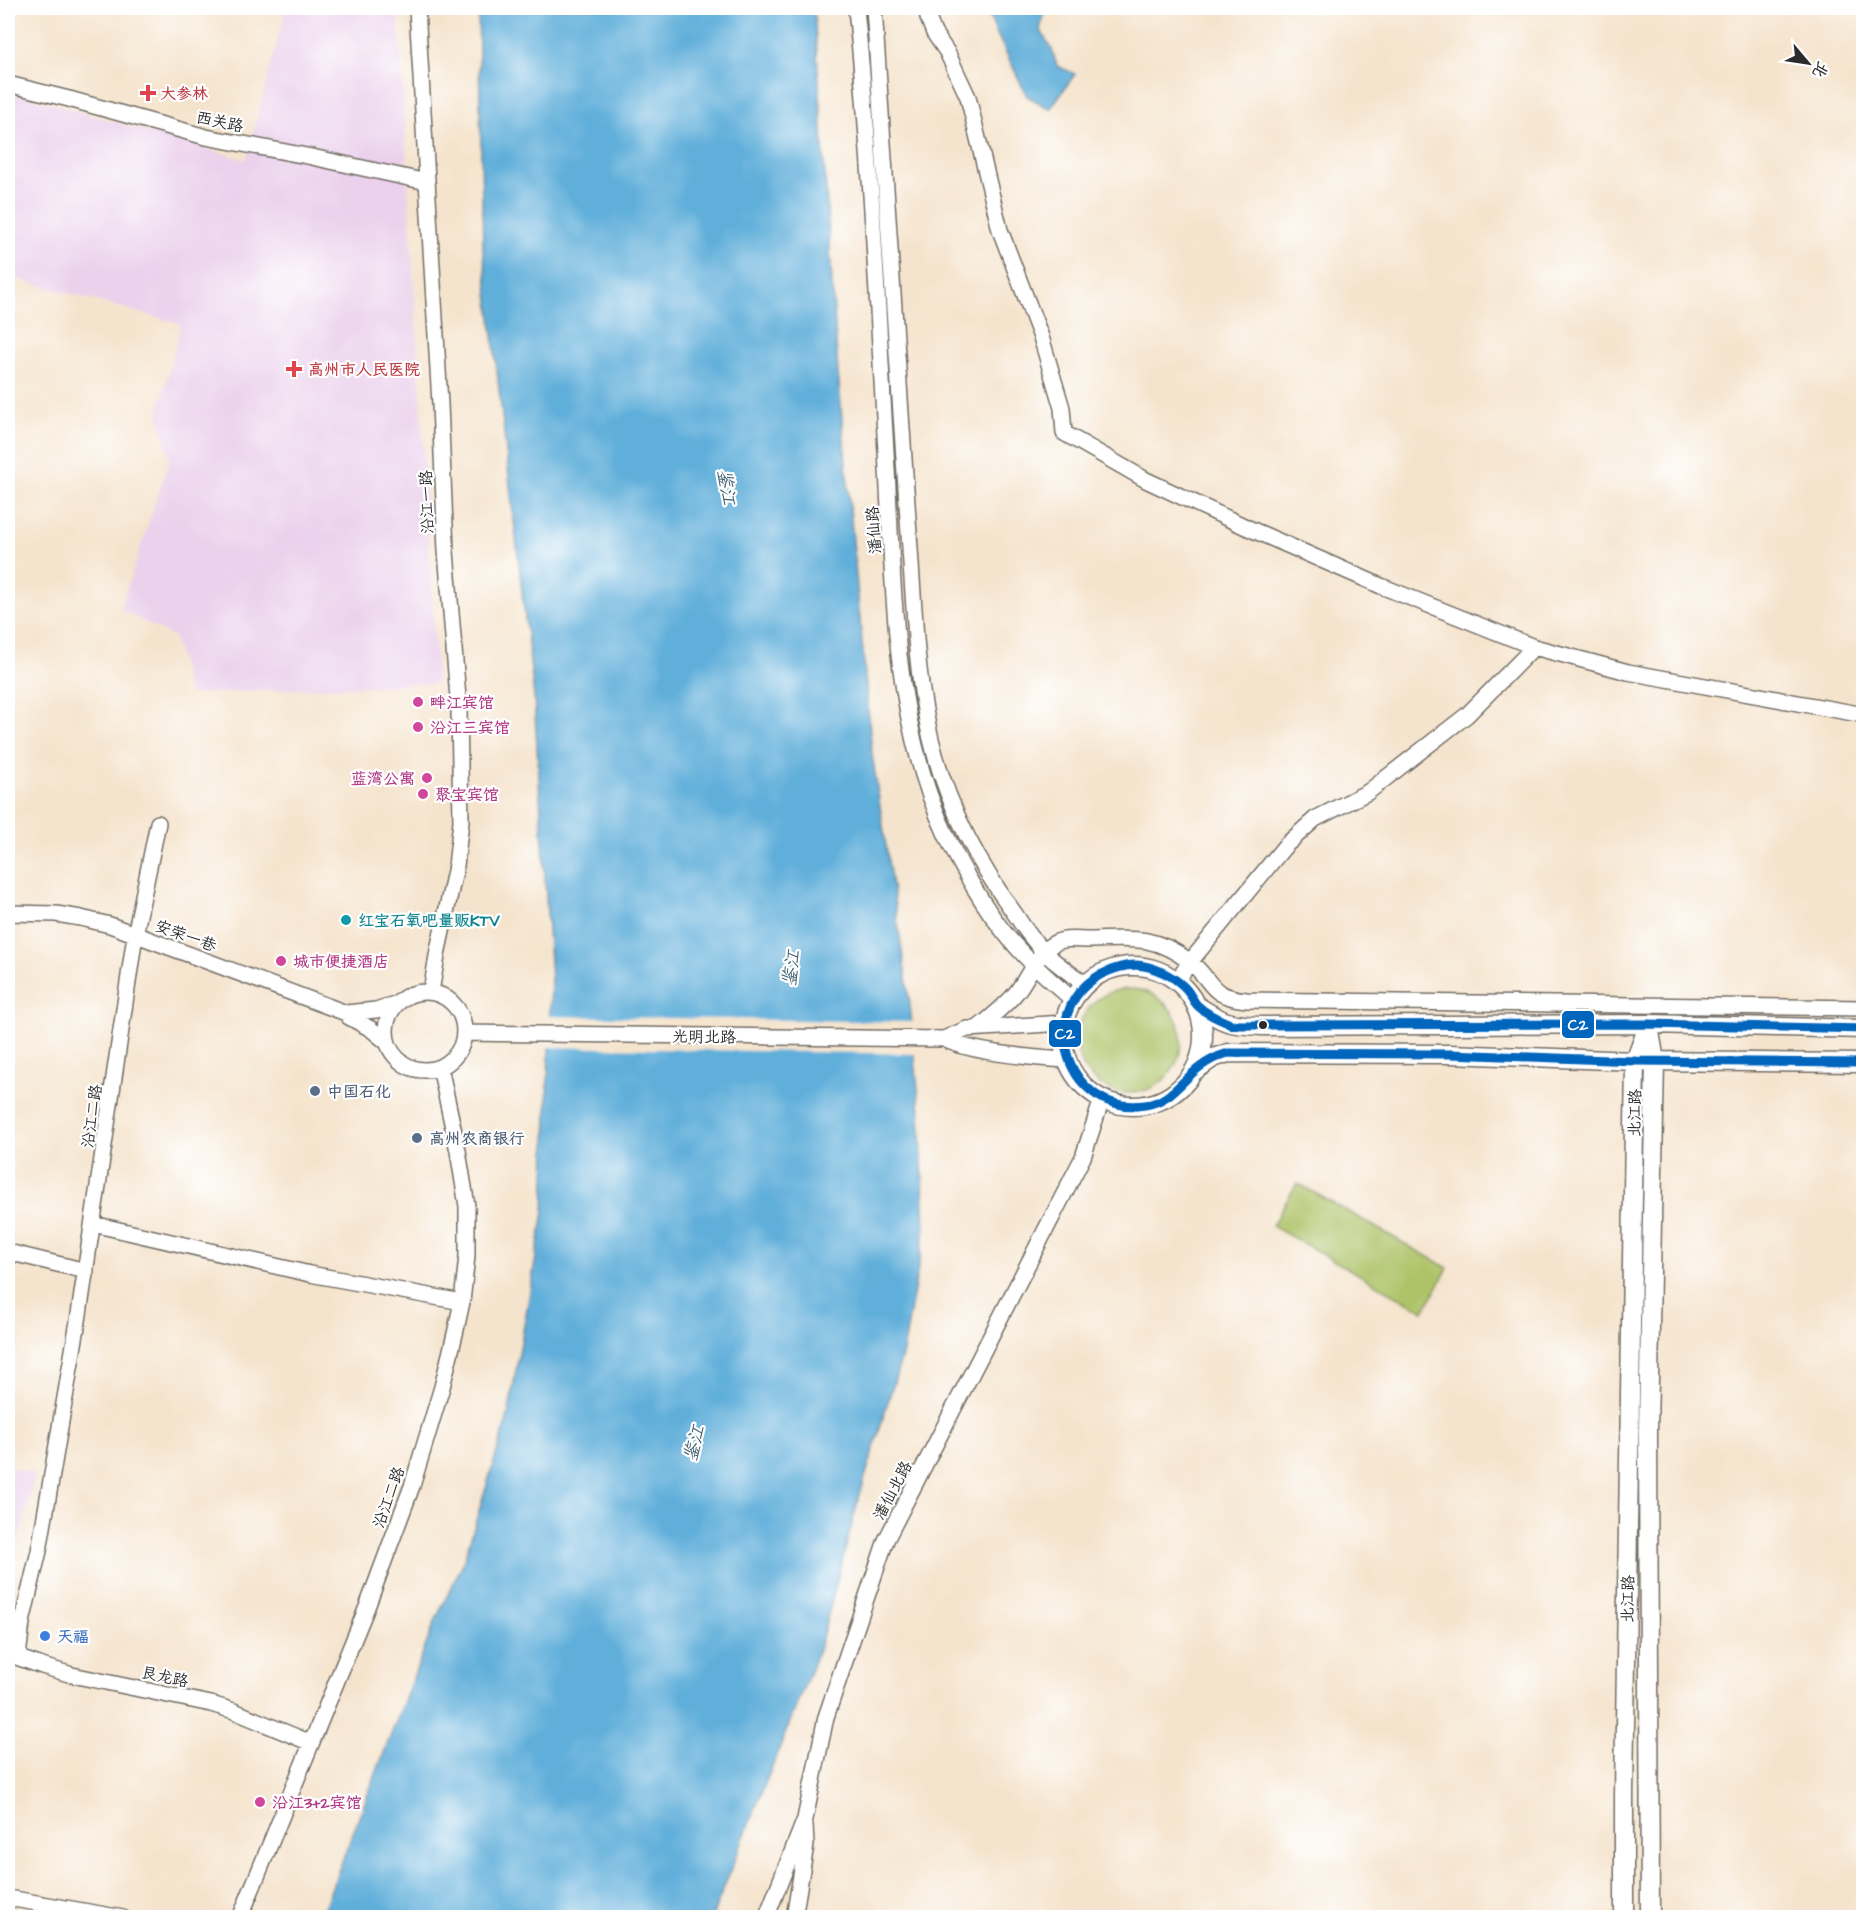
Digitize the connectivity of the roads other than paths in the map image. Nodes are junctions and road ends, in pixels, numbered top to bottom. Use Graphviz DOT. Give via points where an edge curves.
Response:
graph roads {
  1 [pos="417,8"];
  2 [pos="856,8"];
  3 [pos="874,8"];
  4 [pos="927,8"];
  5 [pos="8,84"];
  6 [pos="427,182"];
  7 [pos="1534,646"];
  8 [pos="1863,715"];
  9 [pos="158,823"];
  10 [pos="8,913"];
  11 [pos="135,935"];
  12 [pos="1039,958"];
  13 [pos="1190,962"];
  14 [pos="1178,981"];
  15 [pos="1085,984"];
  16 [pos="431,992"];
  17 [pos="1073,1000"];
  18 [pos="398,1003"];
  19 [pos="1196,1005"];
  20 [pos="1650,1005"];
  21 [pos="1863,1008"];
  22 [pos="346,1012"];
  23 [pos="1064,1023"];
  24 [pos="1649,1024"];
  25 [pos="978,1028"];
  26 [pos="1863,1029"];
  27 [pos="464,1033"];
  28 [pos="945,1039"];
  29 [pos="388,1043"];
  30 [pos="1067,1060"];
  31 [pos="1635,1060"];
  32 [pos="1655,1061"];
  33 [pos="1863,1063"];
  34 [pos="440,1067"];
  35 [pos="1193,1072"];
  36 [pos="1102,1099"];
  37 [pos="93,1224"];
  38 [pos="8,1252"];
  39 [pos="86,1271"];
  40 [pos="462,1302"];
  41 [pos="13,1656"];
  42 [pos="311,1743"];
  43 [pos="805,1819"];
  44 [pos="8,1898"];
  45 [pos="123,1917"];
  46 [pos="240,1917"];
  47 [pos="766,1917"];
  48 [pos="794,1917"];
  49 [pos="1624,1917"];
  50 [pos="1650,1917"];
  1 -- 6 [label="street, 沿江一路"];
  2 -- 12 [label="street, 潘仙路" via="897,626 907,710 916,754 946,834 997,922 1024,955"];
  3 -- 12 [label="street, 潘仙路" via="921,690 945,785 968,839"];
  4 -- 7 [label="street" via="934,33 968,97 1000,230 1041,337 1062,408 1064,433 1146,480 1246,527"];
  5 -- 6 [label="street, 西关路" via="206,137"];
  6 -- 16 [label="street, 沿江一路" via="446,551 459,710 461,820"];
  7 -- 8 [label="street" via="1628,672"];
  7 -- 13 [label="street" via="1467,715 1368,792 1315,819 1285,846"];
  9 -- 11 [label="street, 沿江二路"];
  10 -- 11 [label="street, 安荣一巷" via="81,918"];
  11 -- 22 [label="street, 安荣一巷"];
  11 -- 37 [label="street, 沿江二路"];
  12 -- 13 [label="street" via="1054,943 1127,937 1147,940"];
  12 -- 15 [label="street, 潘仙路"];
  12 -- 17 [label="street, 潘仙路"];
  12 -- 25 [label="street" via="1014,996"];
  13 -- 14 [label="street"];
  13 -- 20 [label="street" via="1210,986 1230,999"];
  14 -- 15 [label="main road" via="1160,971 1121,966"];
  14 -- 19 [label="main road"];
  15 -- 17 [label="main road"];
  16 -- 18 [label="street" via="413,994"];
  16 -- 27 [label="street" via="452,1002 463,1021"];
  17 -- 23 [label="main road"];
  18 -- 22 [label="street" via="376,1010"];
  18 -- 29 [label="street" via="387,1022"];
  19 -- 24 [label="main road" via="1219,1019 1243,1026"];
  19 -- 35 [label="main road" via="1203,1027 1202,1050"];
  20 -- 21 [label="street"];
  20 -- 24 [label="street"];
  22 -- 29 [label="street"];
  23 -- 25 [label="street, 光明北路"];
  23 -- 30 [label="main road"];
  24 -- 26 [label="main road"];
  24 -- 31 [label="main road, 北江路"];
  24 -- 32 [label="main road, 北江路"];
  25 -- 28 [label="street, 光明北路"];
  27 -- 28 [label="street, 光明北路"];
  27 -- 34 [label="street" via="457,1053"];
  28 -- 30 [label="street, 光明北路" via="957,1045"];
  29 -- 34 [label="street" via="404,1064 416,1069"];
  30 -- 36 [label="main road" via="1075,1076"];
  31 -- 32 [label="main road"];
  31 -- 35 [label="main road" via="1228,1053"];
  31 -- 49 [label="main road, 北江路"];
  32 -- 33 [label="main road"];
  32 -- 50 [label="main road, 北江路" via="1648,1432"];
  34 -- 40 [label="street, 沿江二路" via="467,1206"];
  35 -- 36 [label="main road" via="1177,1090 1151,1104 1119,1105"];
  36 -- 43 [label="street, 潘仙北路" via="1083,1157 886,1540 826,1717"];
  37 -- 39 [label="street, 沿江二路"];
  37 -- 40 [label="street" via="310,1274"];
  38 -- 39 [label="street"];
  39 -- 41 [label="street, 沿江二路" via="39,1551"];
  40 -- 42 [label="street, 沿江二路" via="412,1486"];
  41 -- 42 [label="street, 艮龙路" via="72,1675 219,1707"];
  42 -- 46 [label="street, 沿江二路"];
  43 -- 47 [label="street, 潘仙北路"];
  43 -- 48 [label="street" via="806,1845"];
  44 -- 45 [label="street"];
}
